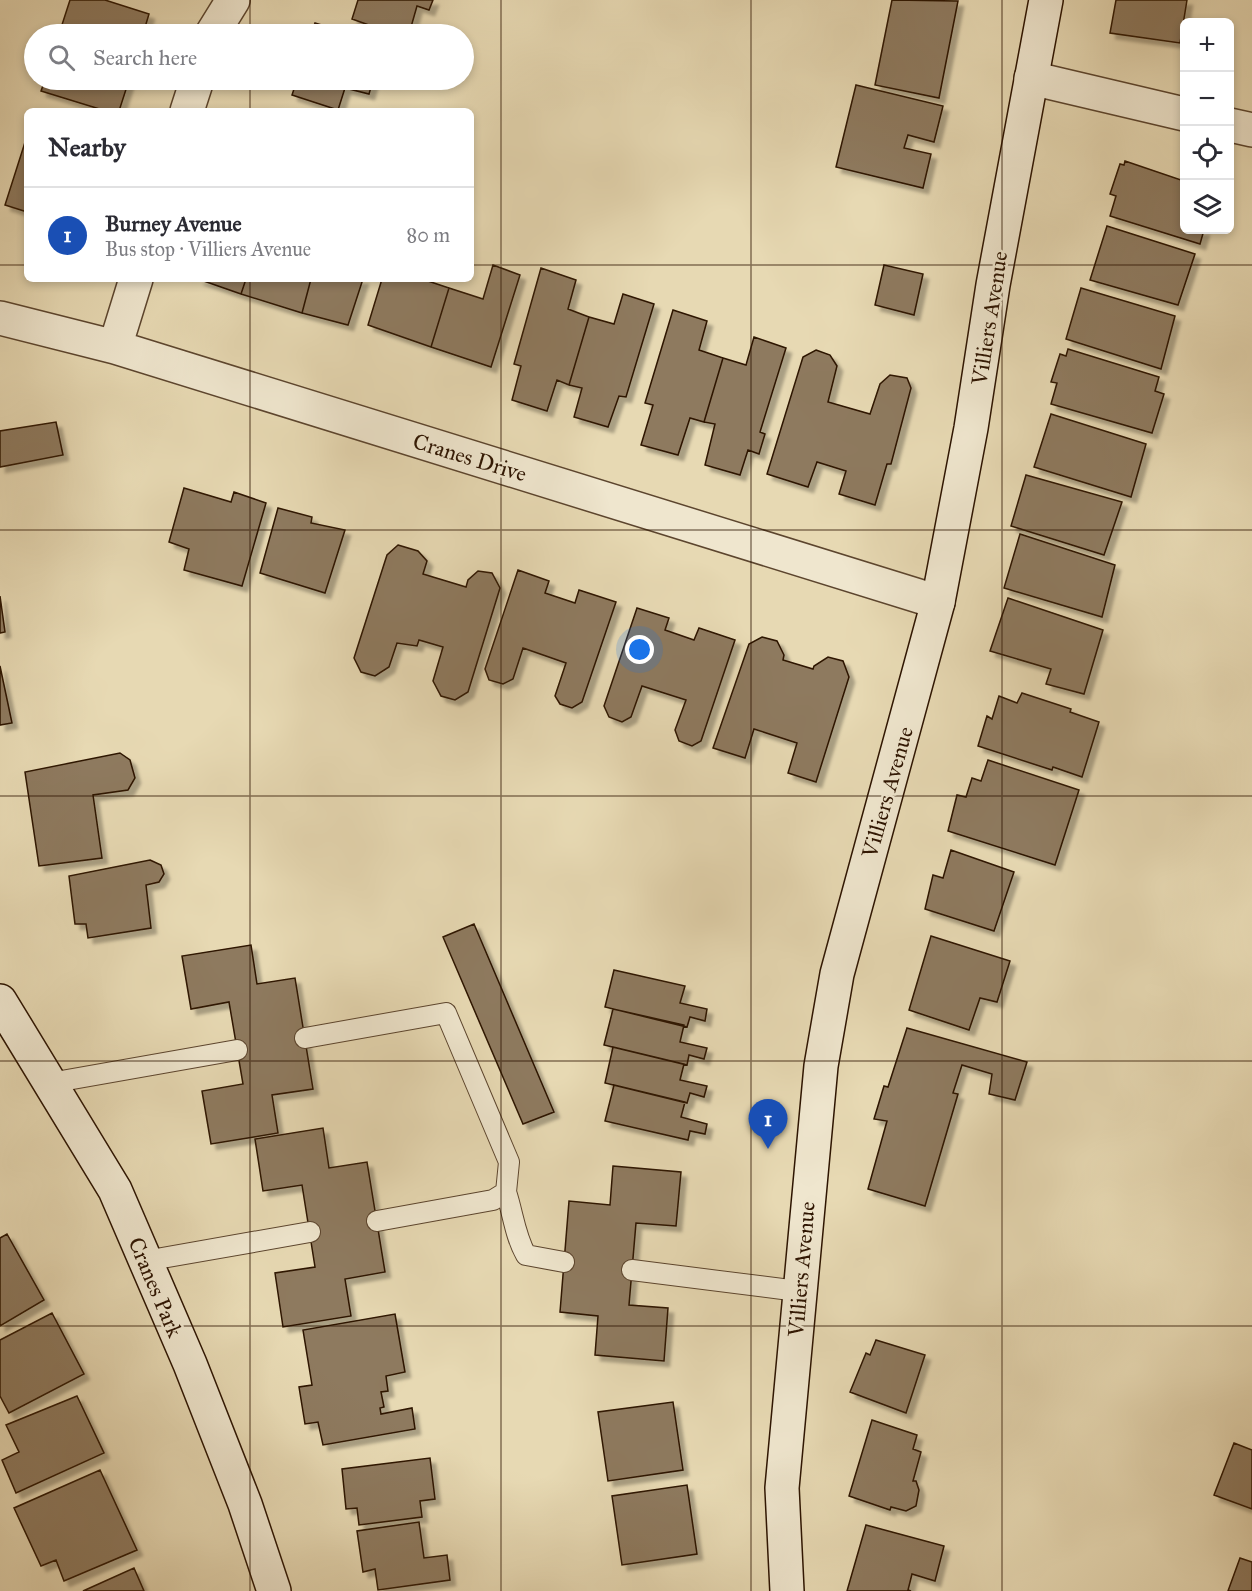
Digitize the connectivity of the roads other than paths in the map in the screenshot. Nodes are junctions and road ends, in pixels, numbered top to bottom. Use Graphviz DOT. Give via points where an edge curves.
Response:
graph roads {
  1 [pos="233,0"];
  2 [pos="1046,0"];
  3 [pos="218,24"];
  4 [pos="1031,78"];
  5 [pos="194,90"];
  6 [pos="188,108"];
  7 [pos="1180,113"];
  8 [pos="1234,126"];
  9 [pos="1252,130"];
  10 [pos="135,282"];
  11 [pos="0,318"];
  12 [pos="115,347"];
  13 [pos="938,602"];
  14 [pos="0,1001"];
  15 [pos="305,1038"];
  16 [pos="237,1050"];
  17 [pos="50,1083"];
  18 [pos="506,1192"];
  19 [pos="377,1221"];
  20 [pos="310,1232"];
  21 [pos="145,1261"];
  22 [pos="564,1262"];
  23 [pos="632,1270"];
  24 [pos="798,1291"];
  25 [pos="274,1591"];
  26 [pos="787,1591"];
  1 -- 3 [label="street"];
  2 -- 4 [label="street, Villiers Avenue"];
  4 -- 7 [label="street"];
  4 -- 13 [label="street, Villiers Avenue"];
  5 -- 6 [label="street"];
  8 -- 9 [label="street"];
  10 -- 12 [label="street"];
  11 -- 12 [label="street, Cranes Drive"];
  12 -- 13 [label="street, Cranes Drive"];
  13 -- 24 [label="street, Villiers Avenue" via="837,974 821,1066"];
  14 -- 17 [label="street, Cranes Park"];
  15 -- 18 [label="lane" via="446,1013 509,1162"];
  16 -- 17 [label="lane"];
  17 -- 21 [label="street, Cranes Park" via="115,1190"];
  18 -- 19 [label="lane" via="493,1200"];
  18 -- 22 [label="lane" via="526,1255"];
  20 -- 21 [label="lane"];
  21 -- 25 [label="street, Cranes Park" via="245,1504"];
  23 -- 24 [label="lane"];
  24 -- 26 [label="street, Villiers Avenue" via="782,1488"];
}
